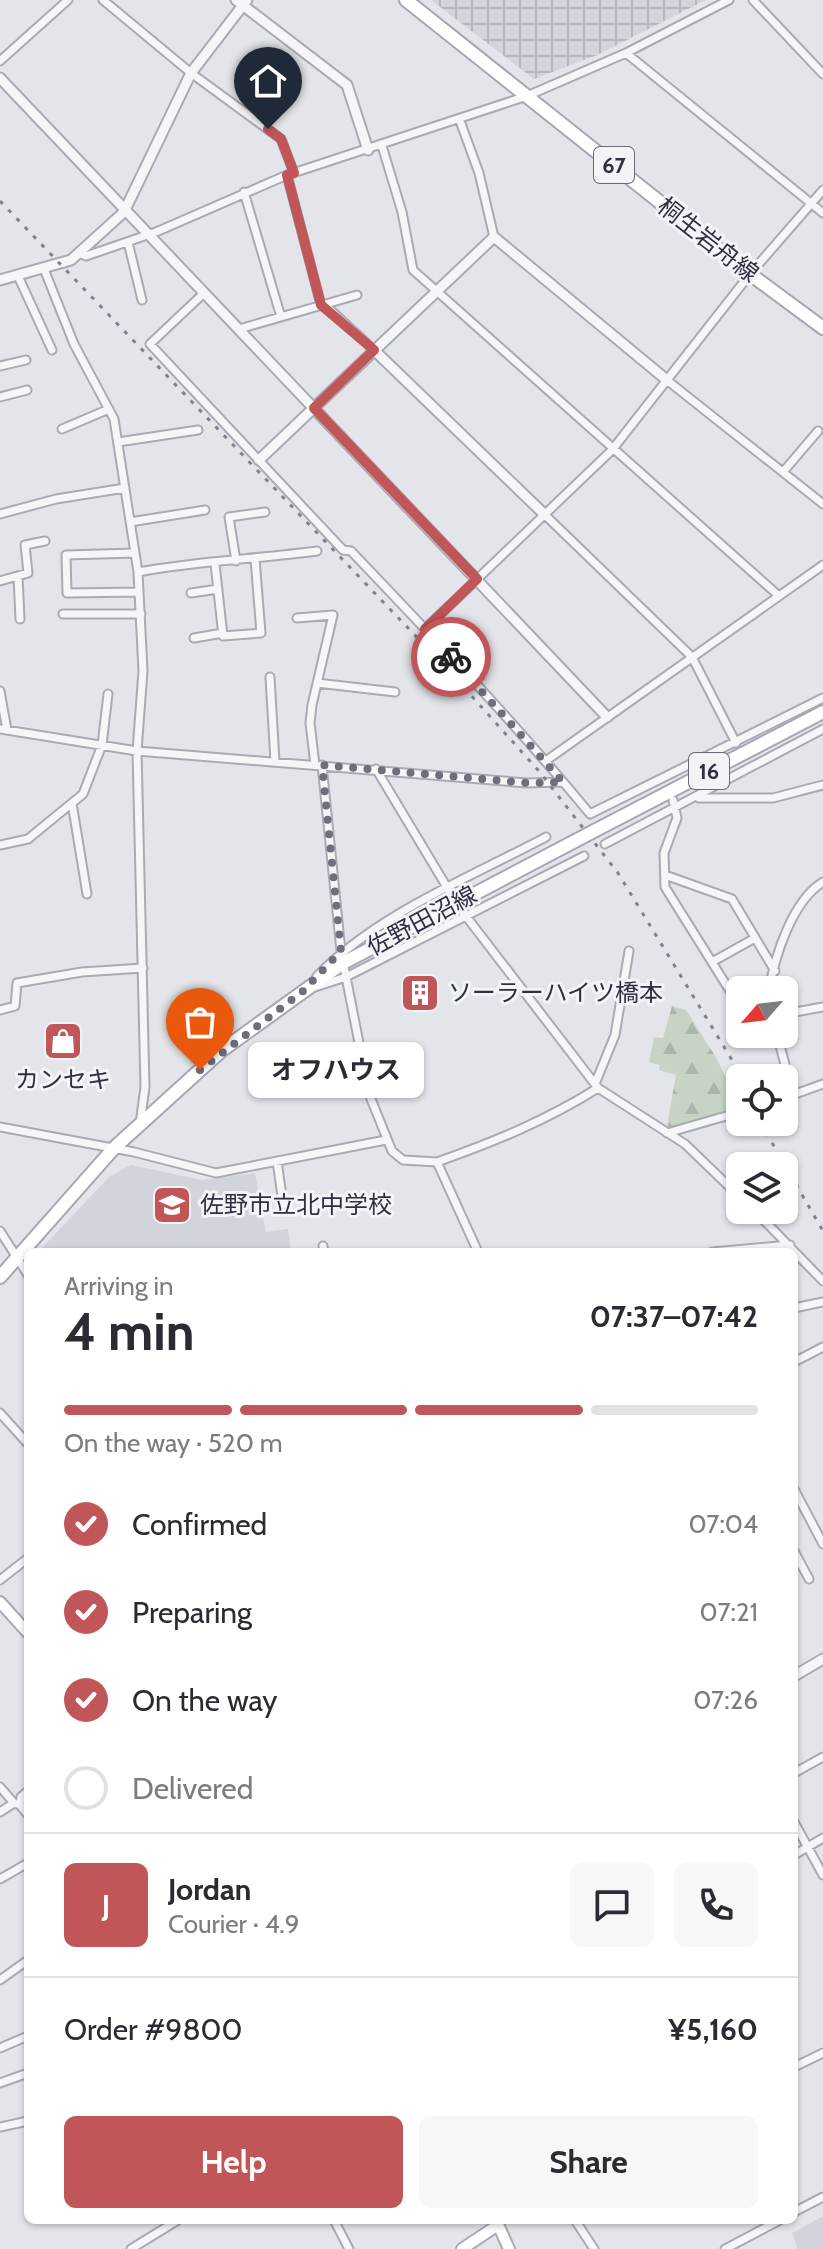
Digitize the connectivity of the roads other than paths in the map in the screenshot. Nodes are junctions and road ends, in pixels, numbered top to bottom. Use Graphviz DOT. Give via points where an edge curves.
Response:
graph roads {
  1 [pos="68,0"];
  2 [pos="103,0"];
  3 [pos="406,0"];
  4 [pos="729,0"];
  5 [pos="753,0"];
  6 [pos="242,2"];
  7 [pos="626,53"];
  8 [pos="0,61"];
  9 [pos="191,73"];
  10 [pos="823,74"];
  11 [pos="1,80"];
  12 [pos="527,96"];
  13 [pos="460,121"];
  14 [pos="382,146"];
  15 [pos="368,150"];
  16 [pos="290,174"];
  17 [pos="823,190"];
  18 [pos="244,192"];
  19 [pos="811,204"];
  20 [pos="124,212"];
  21 [pos="823,213"];
  22 [pos="146,235"];
  23 [pos="494,237"];
  24 [pos="128,242"];
  25 [pos="79,253"];
  26 [pos="44,269"];
  27 [pos="750,274"];
  28 [pos="18,276"];
  29 [pos="0,280"];
  30 [pos="204,293"];
  31 [pos="436,293"];
  32 [pos="357,295"];
  33 [pos="142,300"];
  34 [pos="322,304"];
  35 [pos="281,317"];
  36 [pos="823,328"];
  37 [pos="239,329"];
  38 [pos="52,350"];
  39 [pos="374,350"];
  40 [pos="26,360"];
  41 [pos="0,366"];
  42 [pos="668,381"];
  43 [pos="27,390"];
  44 [pos="0,397"];
  45 [pos="314,408"];
  46 [pos="109,409"];
  47 [pos="62,429"];
  48 [pos="198,430"];
  49 [pos="818,431"];
  50 [pos="118,442"];
  51 [pos="612,450"];
  52 [pos="259,460"];
  53 [pos="783,472"];
  54 [pos="125,488"];
  55 [pos="823,504"];
  56 [pos="205,510"];
  57 [pos="265,512"];
  58 [pos="0,514"];
  59 [pos="544,514"];
  60 [pos="130,522"];
  61 [pos="45,541"];
  62 [pos="317,551"];
  63 [pos="135,553"];
  64 [pos="255,559"];
  65 [pos="236,561"];
  66 [pos="215,564"];
  67 [pos="823,565"];
  68 [pos="138,572"];
  69 [pos="18,576"];
  70 [pos="477,579"];
  71 [pos="0,581"];
  72 [pos="218,589"];
  73 [pos="139,592"];
  74 [pos="191,593"];
  75 [pos="779,596"];
  76 [pos="63,614"];
  77 [pos="141,614"];
  78 [pos="297,618"];
  79 [pos="20,619"];
  80 [pos="425,629"];
  81 [pos="223,633"];
  82 [pos="194,638"];
  83 [pos="692,657"];
  84 [pos="270,677"];
  85 [pos="317,683"];
  86 [pos="0,691"];
  87 [pos="395,692"];
  88 [pos="108,694"];
  89 [pos="823,698"];
  90 [pos="823,712"];
  91 [pos="607,717"];
  92 [pos="3,729"];
  93 [pos="823,729"];
  94 [pos="736,743"];
  95 [pos="102,745"];
  96 [pos="137,751"];
  97 [pos="547,760"];
  98 [pos="275,762"];
  99 [pos="318,765"];
  100 [pos="376,769"];
  101 [pos="563,782"];
  102 [pos="823,785"];
  103 [pos="697,798"];
  104 [pos="72,803"];
  105 [pos="675,804"];
  106 [pos="546,837"];
  107 [pos="605,844"];
  108 [pos="0,845"];
  109 [pos="584,856"];
  110 [pos="665,875"];
  111 [pos="823,882"];
  112 [pos="450,891"];
  113 [pos="87,894"];
  114 [pos="463,913"];
  115 [pos="755,938"];
  116 [pos="629,951"];
  117 [pos="342,957"];
  118 [pos="712,962"];
  119 [pos="143,968"];
  120 [pos="775,971"];
  121 [pos="773,976"];
  122 [pos="346,977"];
  123 [pos="726,984"];
  124 [pos="302,992"];
  125 [pos="823,1007"];
  126 [pos="0,1010"];
  127 [pos="798,1011"];
  128 [pos="823,1084"];
  129 [pos="597,1086"];
  130 [pos="798,1093"];
  131 [pos="726,1116"];
  132 [pos="140,1124"];
  133 [pos="0,1127"];
  134 [pos="667,1133"];
  135 [pos="386,1140"];
  136 [pos="114,1148"];
  137 [pos="277,1161"];
  138 [pos="437,1162"];
  139 [pos="726,1184"];
  140 [pos="284,1210"];
  141 [pos="768,1224"];
  142 [pos="0,1231"];
  143 [pos="790,1245"];
  144 [pos="27,1248"];
  145 [pos="476,1248"];
  146 [pos="757,1248"];
  147 [pos="793,1248"];
  148 [pos="24,1251"];
  149 [pos="798,1254"];
  150 [pos="18,1258"];
  151 [pos="24,1268"];
  152 [pos="0,1277"];
  153 [pos="823,1281"];
  154 [pos="823,1302"];
  155 [pos="798,1307"];
  156 [pos="823,1347"];
  157 [pos="798,1360"];
  158 [pos="0,1413"];
  159 [pos="24,1440"];
  160 [pos="798,1497"];
  161 [pos="823,1544"];
  162 [pos="798,1558"];
  163 [pos="24,1561"];
  164 [pos="809,1579"];
  165 [pos="0,1580"];
  166 [pos="0,1602"];
  167 [pos="24,1629"];
  168 [pos="823,1659"];
  169 [pos="798,1674"];
  170 [pos="823,1757"];
  171 [pos="798,1771"];
  172 [pos="0,1787"];
  173 [pos="24,1794"];
  174 [pos="17,1804"];
  175 [pos="24,1811"];
  176 [pos="0,1812"];
  177 [pos="798,1829"];
  178 [pos="823,1838"];
  179 [pos="808,1847"];
  180 [pos="798,1853"];
  181 [pos="24,1865"];
  182 [pos="823,1875"];
  183 [pos="0,1879"];
  184 [pos="24,1963"];
  185 [pos="0,1980"];
  186 [pos="24,2038"];
  187 [pos="0,2048"];
  188 [pos="823,2053"];
  189 [pos="798,2065"];
  190 [pos="24,2074"];
  191 [pos="0,2083"];
  192 [pos="24,2122"];
  193 [pos="0,2127"];
  194 [pos="823,2197"];
  195 [pos="798,2210"];
  196 [pos="172,2224"];
  197 [pos="336,2224"];
  198 [pos="497,2224"];
  199 [pos="501,2224"];
  200 [pos="578,2224"];
  201 [pos="772,2224"];
  202 [pos="131,2249"];
  203 [pos="349,2249"];
  204 [pos="462,2249"];
  205 [pos="509,2249"];
  206 [pos="594,2249"];
  207 [pos="725,2249"];
  1 -- 8 [label="street"];
  2 -- 9 [label="street"];
  3 -- 12 [label="main road, 桐生岩舟線 / 67"];
  4 -- 7 [label="street"];
  5 -- 10 [label="street"];
  6 -- 9 [label="street"];
  6 -- 15 [label="street" via="347,85"];
  7 -- 12 [label="street"];
  7 -- 19 [label="street"];
  9 -- 16 [label="street" via="281,139"];
  9 -- 20 [label="street"];
  11 -- 20 [label="street"];
  12 -- 13 [label="street"];
  12 -- 27 [label="main road, 桐生岩舟線 / 67"];
  13 -- 14 [label="street"];
  13 -- 23 [label="street"];
  14 -- 15 [label="street"];
  14 -- 31 [label="street" via="413,270"];
  15 -- 16 [label="street"];
  16 -- 18 [label="street"];
  16 -- 34 [label="street"];
  17 -- 19 [label="street"];
  18 -- 22 [label="street"];
  18 -- 35 [label="street"];
  19 -- 21 [label="street"];
  19 -- 27 [label="street"];
  20 -- 22 [label="street"];
  20 -- 25 [label="street"];
  22 -- 24 [label="street"];
  22 -- 30 [label="street"];
  23 -- 31 [label="street"];
  23 -- 42 [label="street"];
  24 -- 25 [label="street" via="86,256"];
  24 -- 33 [label="street"];
  25 -- 26 [label="street"];
  26 -- 28 [label="street"];
  26 -- 46 [label="street" via="74,344"];
  27 -- 36 [label="main road, 桐生岩舟線 / 67"];
  27 -- 42 [label="street"];
  28 -- 29 [label="street"];
  28 -- 38 [label="street"];
  30 -- 37 [label="street"];
  30 -- 52 [label="street" via="150,344"];
  31 -- 39 [label="street"];
  31 -- 51 [label="street"];
  32 -- 34 [label="street"];
  34 -- 35 [label="street"];
  34 -- 39 [label="street"];
  35 -- 37 [label="street"];
  37 -- 45 [label="street"];
  39 -- 45 [label="street"];
  39 -- 59 [label="street"];
  40 -- 41 [label="street"];
  42 -- 51 [label="street"];
  42 -- 53 [label="street"];
  43 -- 44 [label="street"];
  45 -- 52 [label="street"];
  45 -- 70 [label="street"];
  46 -- 47 [label="street"];
  46 -- 50 [label="street"];
  48 -- 50 [label="street"];
  49 -- 53 [label="street"];
  50 -- 54 [label="street"];
  51 -- 59 [label="street"];
  51 -- 75 [label="street"];
  52 -- 80 [label="street"];
  53 -- 55 [label="street"];
  54 -- 58 [label="street"];
  54 -- 60 [label="street"];
  56 -- 60 [label="street"];
  57 -- 65 [label="street" via="229,517"];
  59 -- 70 [label="street"];
  59 -- 83 [label="street"];
  60 -- 63 [label="street"];
  61 -- 69 [label="street" via="25,545 28,573"];
  62 -- 64 [label="street"];
  63 -- 68 [label="street"];
  63 -- 73 [label="street" via="66,555 67,593"];
  64 -- 65 [label="street"];
  64 -- 81 [label="street" via="261,633"];
  65 -- 66 [label="street"];
  66 -- 68 [label="street" via="191,562"];
  66 -- 72 [label="street"];
  67 -- 75 [label="street"];
  68 -- 73 [label="street"];
  69 -- 71 [label="street"];
  69 -- 79 [label="street"];
  70 -- 80 [label="street"];
  70 -- 91 [label="street"];
  72 -- 74 [label="street"];
  72 -- 81 [label="street"];
  73 -- 77 [label="street"];
  75 -- 83 [label="street"];
  76 -- 77 [label="street"];
  77 -- 96 [label="street"];
  78 -- 85 [label="street" via="333,615"];
  80 -- 97 [label="street"];
  81 -- 82 [label="street"];
  83 -- 91 [label="street"];
  83 -- 94 [label="street"];
  84 -- 98 [label="street"];
  85 -- 87 [label="street"];
  85 -- 99 [label="street" via="310,723"];
  86 -- 92 [label="street"];
  88 -- 95 [label="street"];
  89 -- 94 [label="street"];
  90 -- 117 [label="main road, 佐野田沼線 / 16, bridge"];
  91 -- 97 [label="street"];
  92 -- 95 [label="street"];
  93 -- 103 [label="street"];
  94 -- 101 [label="street" via="590,814"];
  95 -- 96 [label="street"];
  95 -- 104 [label="street" via="83,794"];
  96 -- 98 [label="street"];
  96 -- 119 [label="street"];
  97 -- 101 [label="street"];
  98 -- 99 [label="street"];
  99 -- 100 [label="street"];
  99 -- 117 [label="street"];
  100 -- 101 [label="street"];
  100 -- 112 [label="street"];
  102 -- 103 [label="street" via="773,798"];
  103 -- 105 [label="street"];
  104 -- 108 [label="street" via="28,839"];
  104 -- 113 [label="street"];
  105 -- 107 [label="street"];
  105 -- 110 [label="street" via="677,818 664,853"];
  106 -- 112 [label="street"];
  109 -- 114 [label="street"];
  110 -- 115 [label="street" via="732,899"];
  110 -- 118 [label="street" via="665,887"];
  111 -- 120 [label="street" via="804,898"];
  112 -- 117 [label="street" via="400,914"];
  114 -- 122 [label="street"];
  114 -- 129 [label="street"];
  115 -- 118 [label="street"];
  115 -- 120 [label="street"];
  116 -- 129 [label="street" via="615,1035"];
  117 -- 122 [label="street"];
  117 -- 124 [label="main road, 佐野田沼線 / 16"];
  118 -- 123 [label="street"];
  119 -- 126 [label="street" via="17,983 15,1006"];
  119 -- 132 [label="street" via="145,1087"];
  120 -- 121 [label="street"];
  122 -- 124 [label="street"];
  122 -- 135 [label="street" via="369,1094"];
  124 -- 132 [label="main road, 佐野田沼線 / 16" via="221,1051"];
  125 -- 127 [label="street"];
  128 -- 130 [label="street"];
  129 -- 134 [label="street"];
  129 -- 138 [label="street" via="499,1141"];
  131 -- 134 [label="street"];
  132 -- 136 [label="main road, 佐野田沼線 / 16"];
  133 -- 136 [label="street"];
  134 -- 139 [label="street"];
  135 -- 137 [label="street"];
  135 -- 138 [label="street" via="403,1160"];
  136 -- 137 [label="street" via="206,1172"];
  136 -- 144 [label="main road, 佐野田沼線 / 16"];
  137 -- 140 [label="street"];
  138 -- 145 [label="street"];
  141 -- 143 [label="street"];
  142 -- 150 [label="street"];
  143 -- 146 [label="street"];
  143 -- 147 [label="street"];
  148 -- 150 [label="main road, 佐野田沼線 / 16"];
  149 -- 153 [label="street"];
  150 -- 151 [label="street"];
  150 -- 152 [label="main road, 佐野田沼線 / 16"];
  154 -- 155 [label="street"];
  156 -- 157 [label="street"];
  158 -- 159 [label="street"];
  160 -- 161 [label="street"];
  162 -- 164 [label="street"];
  163 -- 165 [label="street"];
  166 -- 167 [label="main road"];
  168 -- 169 [label="street"];
  170 -- 171 [label="street"];
  172 -- 174 [label="street"];
  173 -- 174 [label="street"];
  174 -- 175 [label="street"];
  174 -- 176 [label="street"];
  177 -- 179 [label="street"];
  178 -- 179 [label="street"];
  179 -- 180 [label="street"];
  179 -- 182 [label="street"];
  181 -- 183 [label="street"];
  184 -- 185 [label="street"];
  186 -- 187 [label="street"];
  188 -- 189 [label="street"];
  190 -- 191 [label="street"];
  192 -- 193 [label="street"];
  194 -- 195 [label="street"];
  196 -- 202 [label="street"];
  197 -- 203 [label="street"];
  198 -- 204 [label="main road"];
  199 -- 205 [label="main road"];
  200 -- 206 [label="street"];
  201 -- 207 [label="street"];
}
